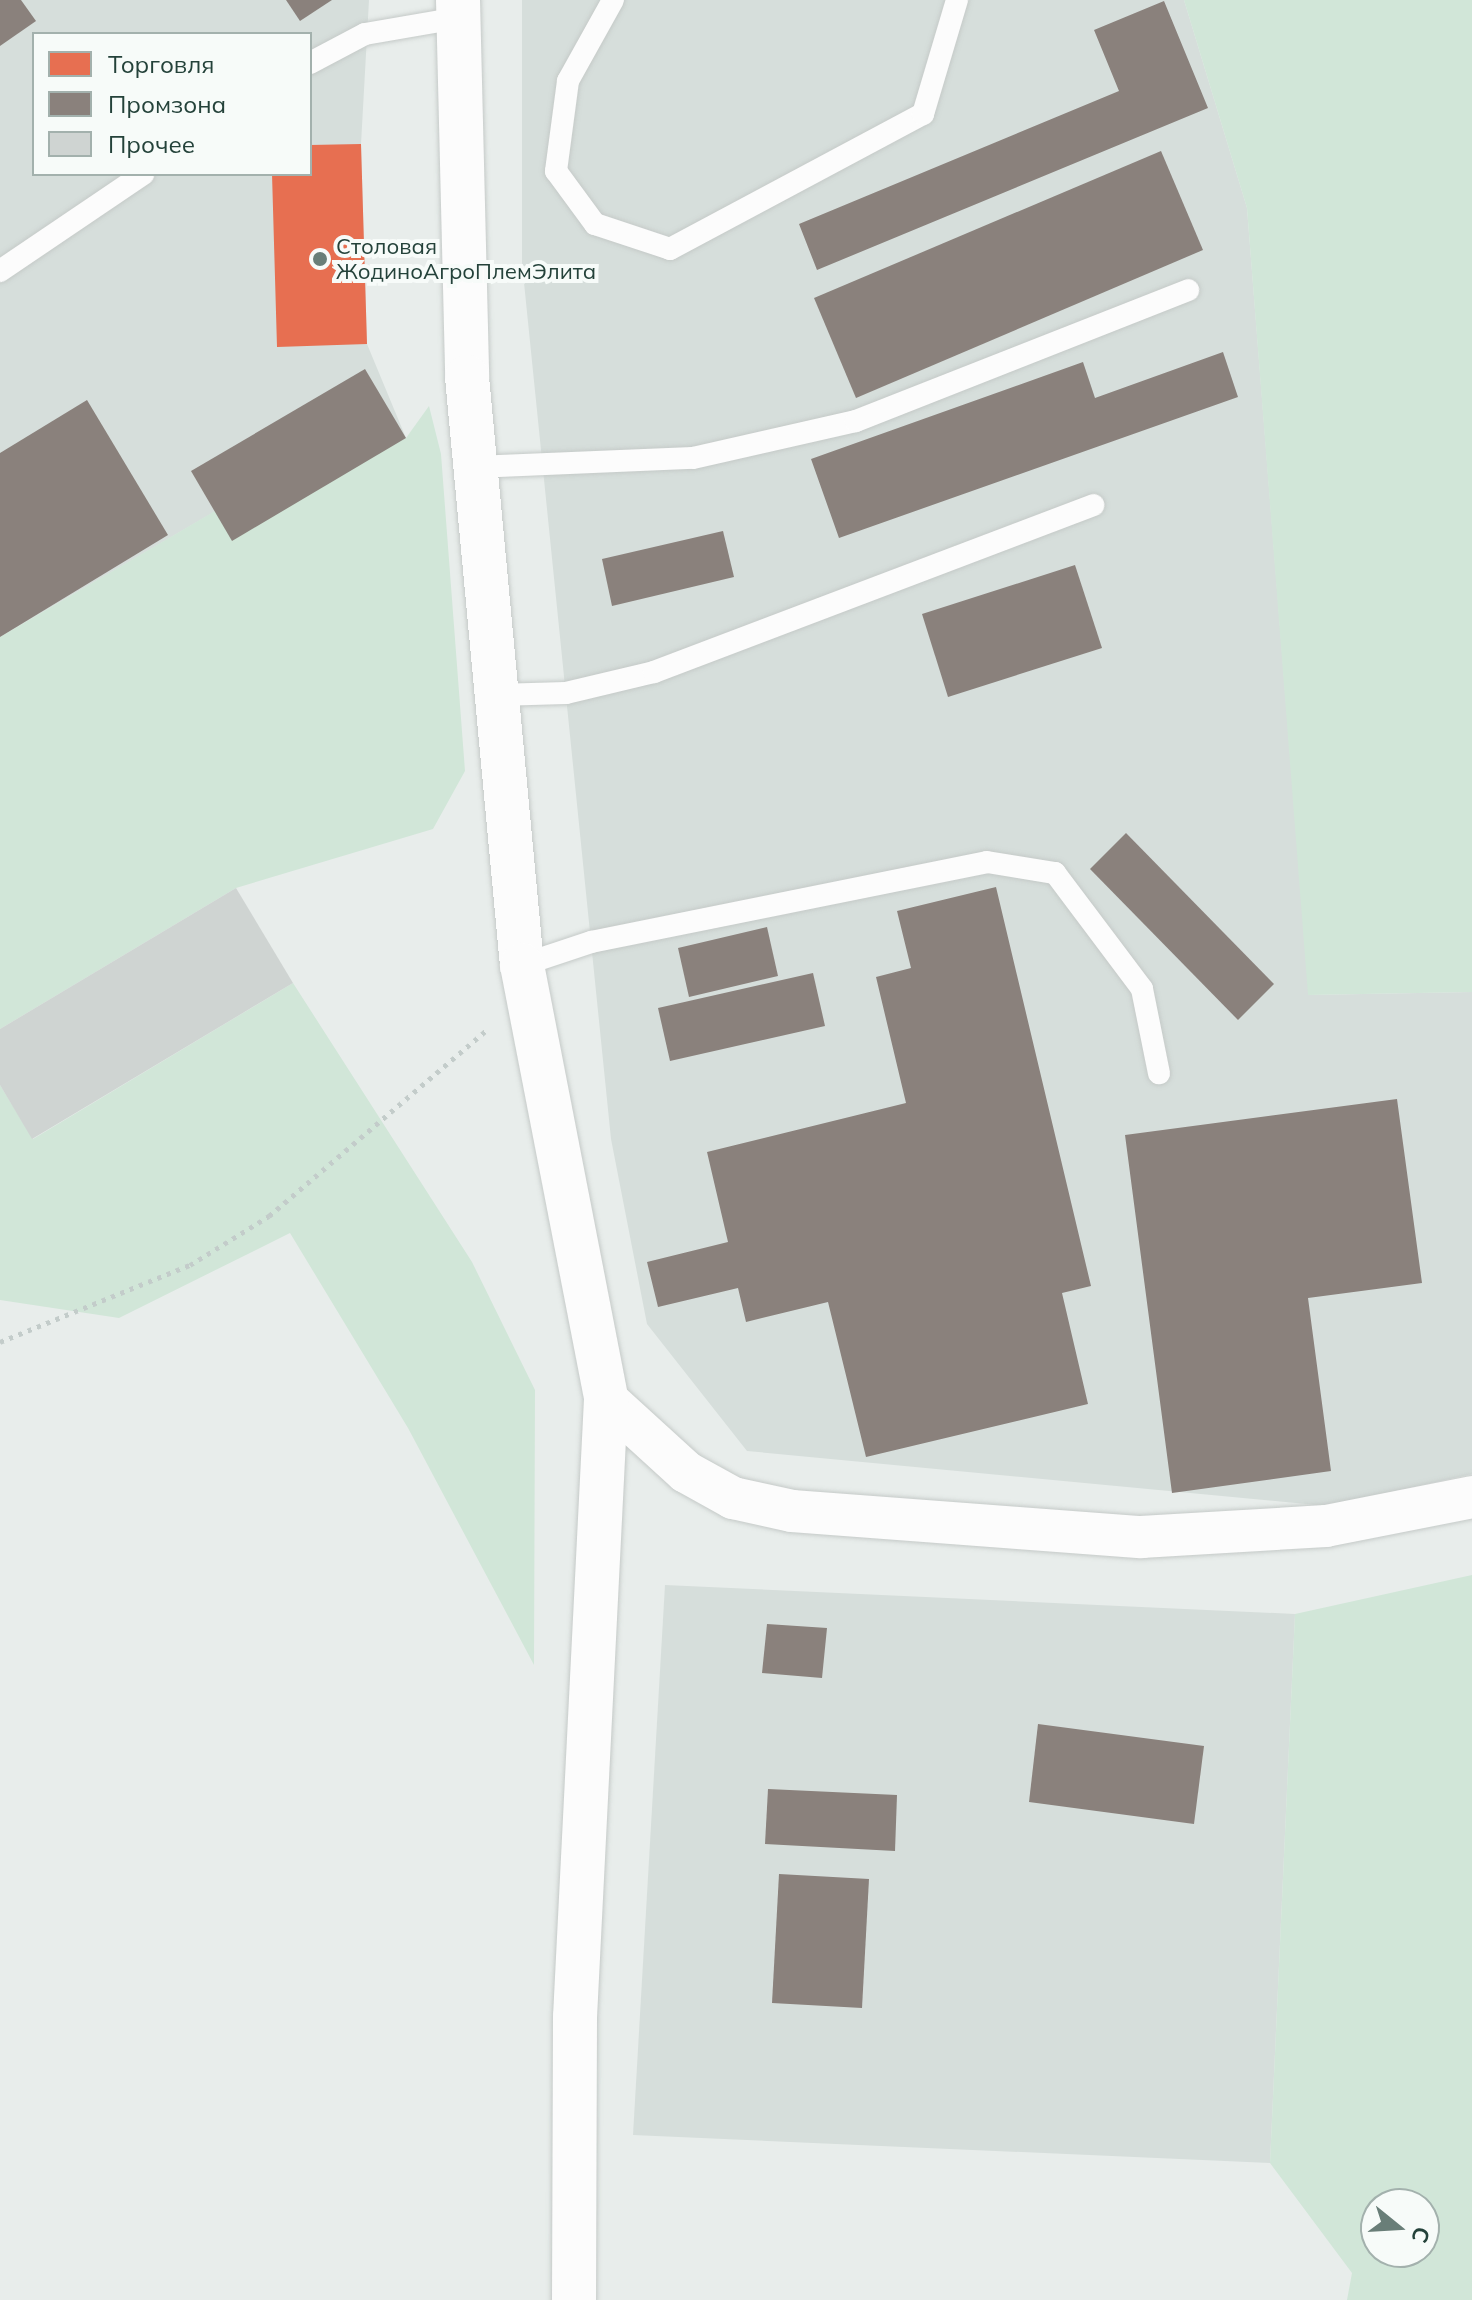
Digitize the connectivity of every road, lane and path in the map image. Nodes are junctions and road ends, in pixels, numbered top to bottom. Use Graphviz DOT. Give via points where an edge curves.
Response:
graph roads {
  1 [pos="613,0"];
  2 [pos="957,0"];
  3 [pos="458,9"];
  4 [pos="312,62"];
  5 [pos="140,176"];
  6 [pos="0,271"];
  7 [pos="1188,290"];
  8 [pos="475,467"];
  9 [pos="1093,505"];
  10 [pos="497,695"];
  11 [pos="524,981"];
  12 [pos="1159,1073"];
  13 [pos="0,1342"];
  14 [pos="606,1399"];
  15 [pos="1472,1497"];
  16 [pos="574,2300"];
  1 -- 2 [label="lane" via="568,81 556,171 595,224 670,249 923,114"];
  3 -- 4 [label="lane" via="365,34"];
  3 -- 8 [label="street"];
  5 -- 6 [label="lane"];
  7 -- 8 [label="lane" via="856,421 693,458"];
  8 -- 10 [label="street"];
  9 -- 10 [label="lane" via="654,672 566,693"];
  10 -- 11 [label="street"];
  11 -- 12 [label="lane" via="591,942 987,862 1055,873 1142,989"];
  11 -- 13 [label="path" via="269,1216 190,1265"];
  11 -- 14 [label="street"];
  14 -- 15 [label="street" via="686,1472 733,1498 792,1511 1141,1537 1326,1526"];
  14 -- 16 [label="street" via="575,2017"];
}
